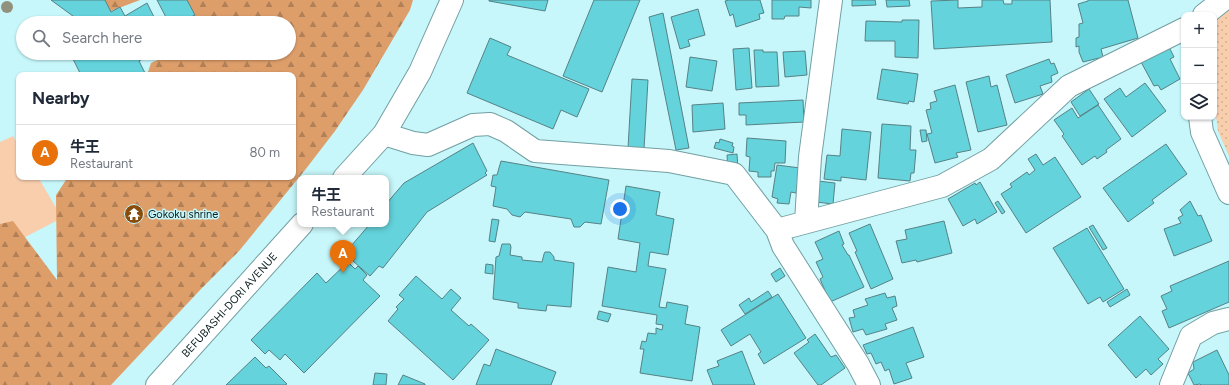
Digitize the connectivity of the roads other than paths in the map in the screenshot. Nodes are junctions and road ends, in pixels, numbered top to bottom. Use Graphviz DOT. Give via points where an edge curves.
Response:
graph roads {
  1 [pos="452,0"];
  2 [pos="831,0"];
  3 [pos="1223,0"];
  4 [pos="1208,12"];
  5 [pos="1181,30"];
  6 [pos="1200,120"];
  7 [pos="384,134"];
  8 [pos="347,175"];
  9 [pos="1229,193"];
  10 [pos="806,222"];
  11 [pos="299,227"];
  12 [pos="777,230"];
  13 [pos="1229,319"];
  14 [pos="157,385"];
  15 [pos="869,385"];
  16 [pos="1171,385"];
  1 -- 7 [label="main road" via="420,72"];
  2 -- 10 [label="main road" via="810,157"];
  3 -- 4 [label="main road"];
  5 -- 10 [label="main road" via="1069,86 991,159 942,186"];
  6 -- 9 [label="main road" via="1202,132"];
  7 -- 8 [label="main road"];
  7 -- 12 [label="main road" via="428,145 473,125 490,124 506,131 535,151 669,161 734,174"];
  10 -- 12 [label="main road"];
  11 -- 14 [label="main road, BEFUBASHI-DORI AVENUE"];
  12 -- 15 [label="main road" via="783,246"];
  13 -- 16 [label="main road" via="1213,323 1191,336"];
}
